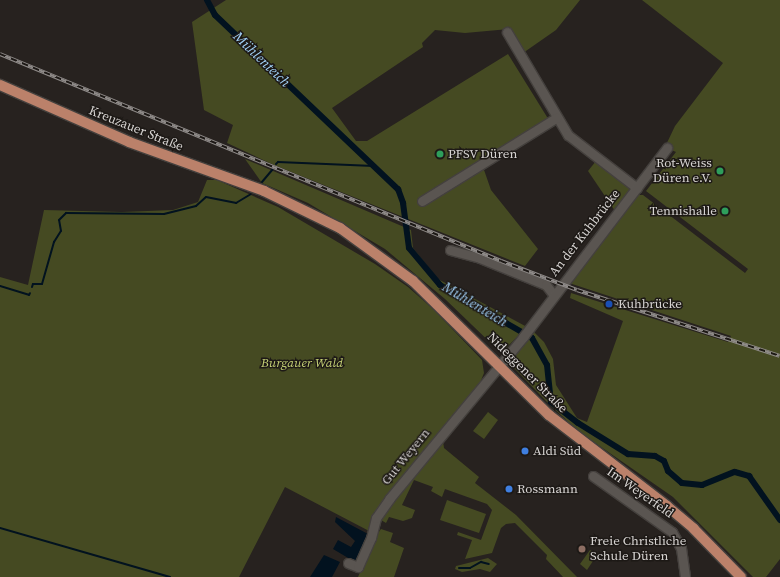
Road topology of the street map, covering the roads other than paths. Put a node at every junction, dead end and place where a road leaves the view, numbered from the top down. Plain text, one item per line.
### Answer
1 (507, 32) dead end
2 (0, 86) edge
3 (556, 118) junction
4 (667, 148) dead end
5 (637, 188) junction
6 (264, 192) joint
7 (422, 201) dead end
8 (450, 250) dead end
9 (553, 294) junction
10 (498, 364) junction
11 (593, 476) dead end
12 (348, 563) dead end
13 (685, 577) edge
14 (741, 577) edge

1 - 3 street, An der Kuhbrücke
2 - 6 main road, Kreuzauer Straße
3 - 5 street, An der Kuhbrücke
3 - 7 street
4 - 5 street, An der Kuhbrücke
5 - 9 street, An der Kuhbrücke
6 - 10 main road, Nideggener Straße
8 - 9 street, An der Kuhbrücke
9 - 10 street, An der Kuhbrücke
10 - 12 street, Gut Weyern
10 - 14 main road, Nideggener Straße
11 - 13 street, Im Weyerfeld

